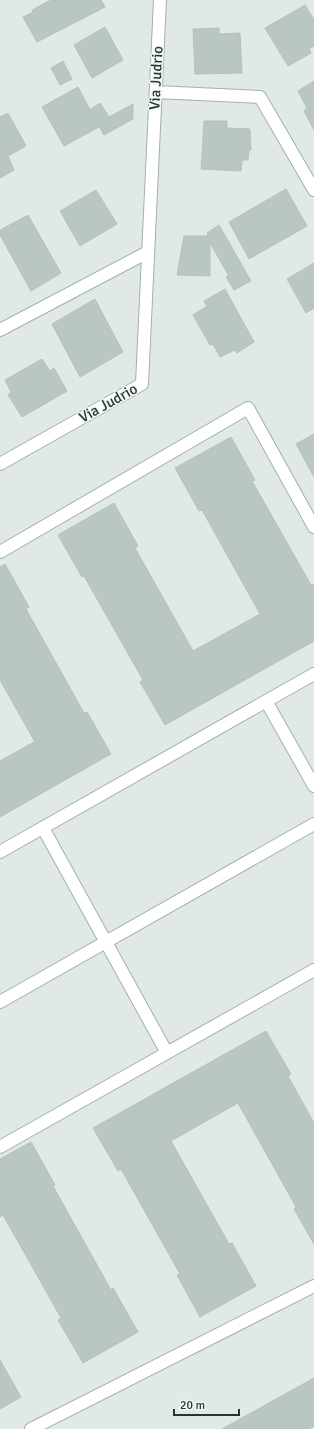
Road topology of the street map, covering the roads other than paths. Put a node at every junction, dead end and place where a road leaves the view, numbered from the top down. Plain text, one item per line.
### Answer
1 (160, 0) edge
2 (156, 92) junction
3 (314, 190) edge
4 (148, 252) junction
5 (0, 330) edge
6 (0, 464) edge
7 (314, 527) edge
8 (0, 552) edge
9 (314, 674) edge
10 (266, 701) junction
11 (314, 786) edge
12 (314, 824) edge
13 (43, 828) junction
14 (0, 852) edge
15 (106, 942) junction
16 (314, 970) edge
17 (0, 1002) edge
18 (167, 1053) junction
19 (0, 1147) edge
20 (314, 1286) edge
21 (31, 1429) edge

1 - 2 street, Via Judrio
2 - 3 street
2 - 4 street, Via Judrio
4 - 5 street
4 - 6 street, Via Judrio
7 - 8 street
9 - 10 street
10 - 11 street
10 - 13 street
12 - 15 street
13 - 14 street
13 - 15 street
15 - 17 street
15 - 18 street
16 - 18 street
18 - 19 street
20 - 21 street

